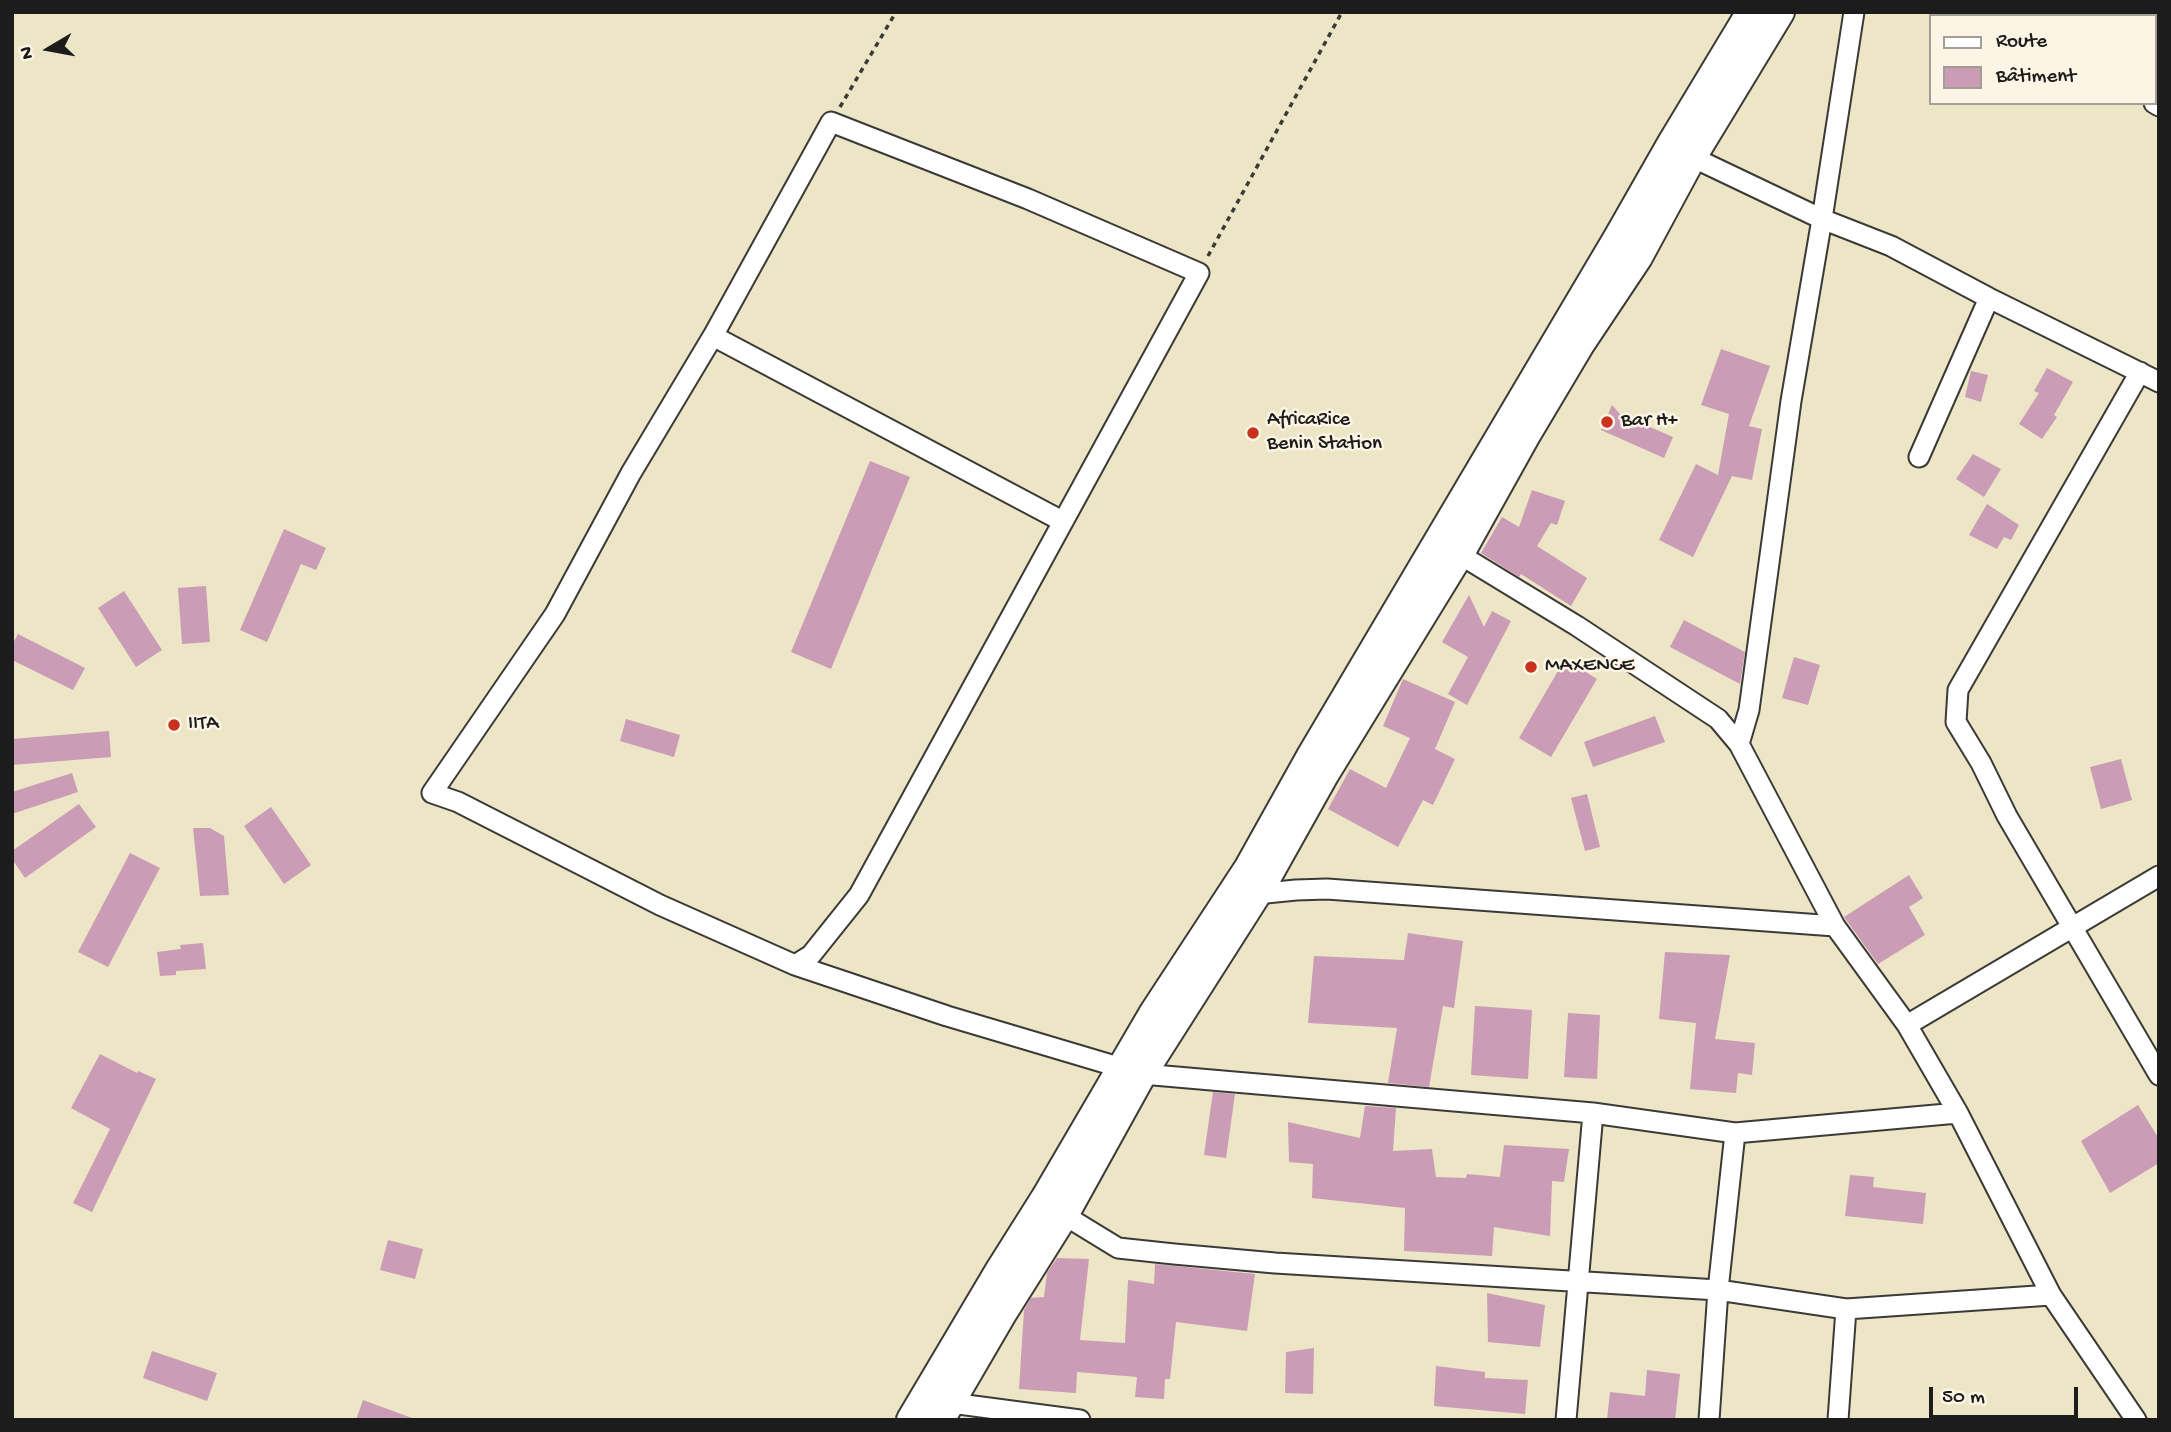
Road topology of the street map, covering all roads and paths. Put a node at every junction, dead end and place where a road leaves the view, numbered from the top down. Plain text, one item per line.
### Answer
1 (896, 12) edge
2 (1342, 12) edge
3 (1751, 12) edge
4 (1780, 12) edge
5 (1854, 12) edge
6 (831, 122) junction
7 (1682, 150) junction
8 (1822, 219) junction
9 (1199, 273) junction
10 (1989, 299) junction
11 (713, 336) junction
12 (2140, 372) junction
13 (2159, 382) edge
14 (1919, 457) dead end
15 (1062, 521) junction
16 (1448, 548) junction
17 (1739, 744) junction
18 (2159, 876) edge
19 (1247, 889) junction
20 (1835, 926) junction
21 (2071, 928) junction
22 (795, 965) junction
23 (1907, 1024) junction
24 (1131, 1072) junction
25 (2159, 1075) edge
26 (1593, 1113) junction
27 (1958, 1113) junction
28 (1735, 1133) junction
29 (1055, 1206) junction
30 (1579, 1280) junction
31 (1718, 1290) junction
32 (2051, 1295) junction
33 (1846, 1308) junction
34 (940, 1405) edge
35 (911, 1420) edge
36 (1080, 1420) edge
37 (1566, 1420) edge
38 (1709, 1420) edge
39 (1838, 1420) edge
40 (2136, 1420) edge

1 - 6 path
2 - 9 path
3 - 7 main road
4 - 7 main road
5 - 8 street
6 - 9 street
6 - 11 street
7 - 8 street
7 - 16 main road
8 - 10 street
8 - 17 street
9 - 15 street
10 - 12 street
10 - 14 street
11 - 15 street
11 - 22 street
12 - 13 street
12 - 21 street
15 - 22 street
16 - 17 street
16 - 19 main road
17 - 20 street
18 - 21 street
19 - 20 street
19 - 24 main road
20 - 23 street
21 - 23 street
21 - 25 street
22 - 24 street
23 - 27 street
24 - 26 street
24 - 29 main road
26 - 28 street
26 - 30 street
27 - 28 street
27 - 32 street
28 - 31 street
29 - 30 street
29 - 34 main road
30 - 31 street
30 - 37 street
31 - 33 street
31 - 38 street
32 - 33 street
32 - 40 street
33 - 39 street
34 - 35 main road
34 - 36 street

